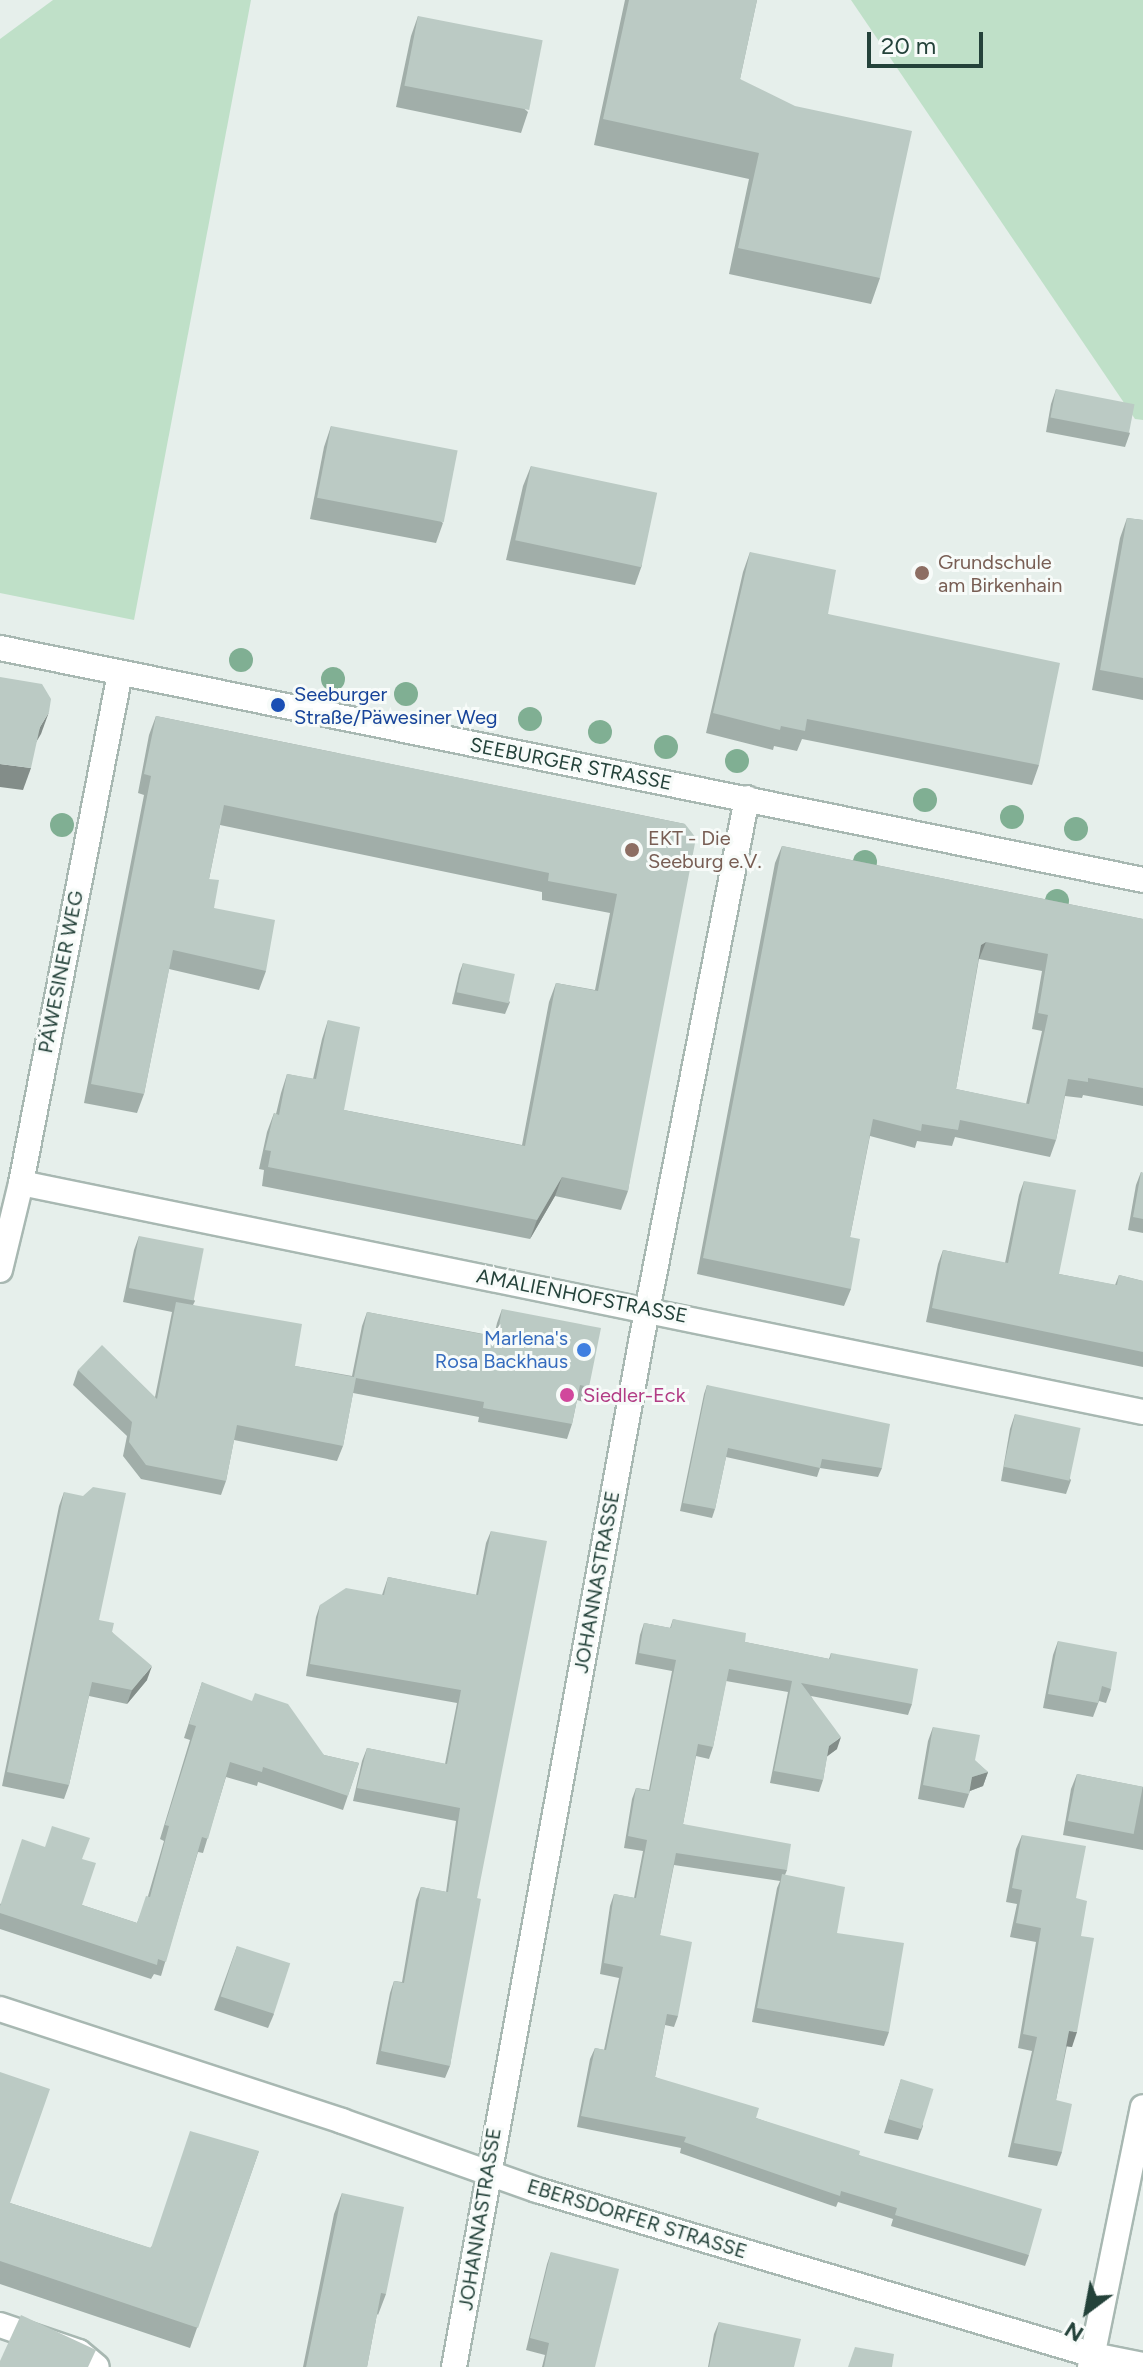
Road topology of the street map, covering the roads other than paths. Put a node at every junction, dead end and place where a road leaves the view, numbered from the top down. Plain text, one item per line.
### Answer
1 (0, 648) edge
2 (120, 673) junction
3 (747, 798) junction
4 (1143, 880) edge
5 (21, 1183) junction
6 (0, 1270) edge
7 (647, 1309) junction
8 (1143, 1412) edge
9 (0, 2009) edge
10 (1143, 2107) edge
11 (488, 2173) junction
12 (0, 2325) edge
13 (1092, 2361) edge
14 (1143, 2365) edge
15 (97, 2367) edge
16 (454, 2367) edge

1 - 2 street, SEEBURGER STRASSE
2 - 3 street, SEEBURGER STRASSE
2 - 5 street, PÄWESINER WEG
3 - 4 street, SEEBURGER STRASSE
3 - 7 street, JOHANNASTRASSE
5 - 6 street, PÄWESINER WEG
5 - 7 street, AMALIENHOFSTRASSE
7 - 8 street, AMALIENHOFSTRASSE
7 - 11 street, JOHANNASTRASSE
9 - 11 street, EBERSDORFER STRASSE
10 - 13 street
11 - 13 street, EBERSDORFER STRASSE
11 - 16 street, JOHANNASTRASSE
12 - 15 street
13 - 14 street, EBERSDORFER STRASSE

